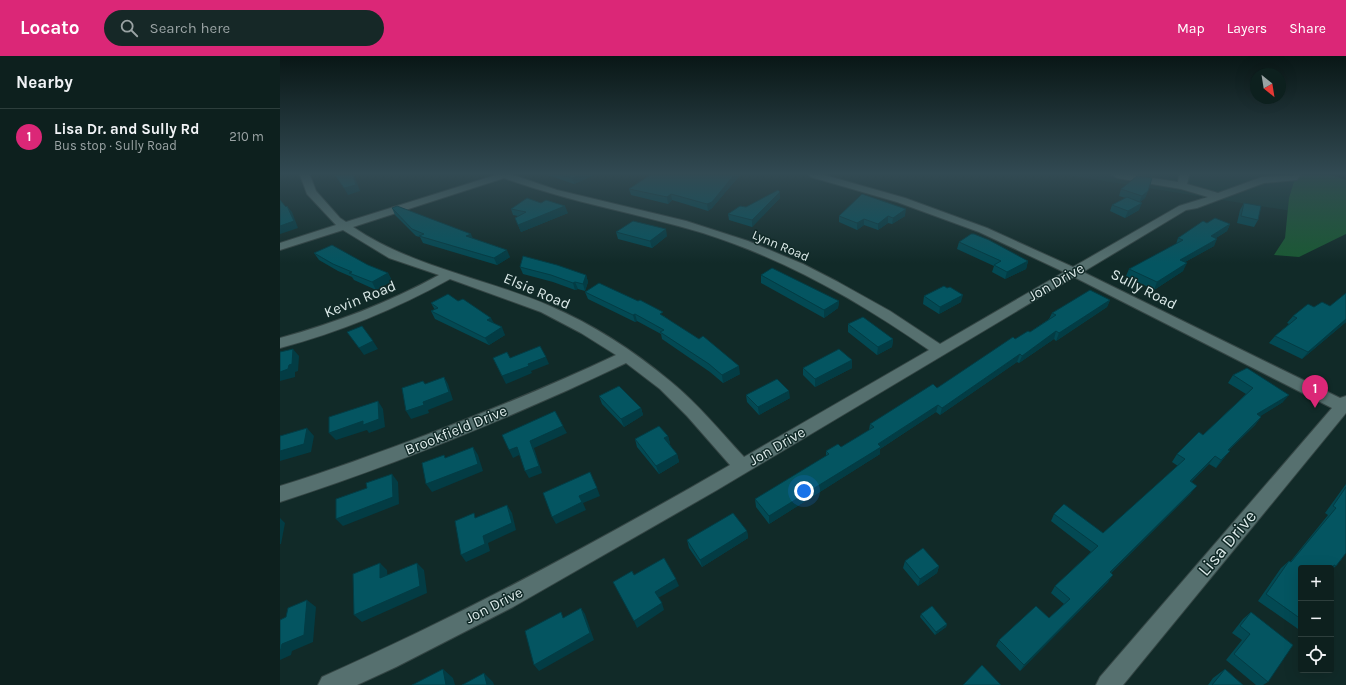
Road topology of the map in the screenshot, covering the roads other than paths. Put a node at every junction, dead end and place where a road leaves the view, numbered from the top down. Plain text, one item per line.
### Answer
1 (322, 204) edge
2 (414, 204) edge
3 (603, 204) edge
4 (912, 204) edge
5 (1196, 204) edge
6 (344, 227) junction
7 (280, 247) edge
8 (1073, 272) junction
9 (447, 275) junction
10 (280, 343) edge
11 (940, 351) junction
12 (627, 356) junction
13 (1344, 404) edge
14 (742, 467) junction
15 (280, 494) edge
16 (330, 685) edge
17 (1108, 685) edge

1 - 6 street, Elsie Road
2 - 6 street
3 - 11 street, Lynn Road
4 - 8 street, Sully Road
5 - 8 street, Jon Drive
6 - 7 street
6 - 9 street, Elsie Road
8 - 11 street, Jon Drive
8 - 13 street, Sully Road
9 - 10 street, Kevin Road
9 - 12 street, Elsie Road
11 - 14 street, Jon Drive
12 - 14 street, Elsie Road
12 - 15 street, Brookfield Drive
13 - 17 street, Lisa Drive
14 - 16 street, Jon Drive

